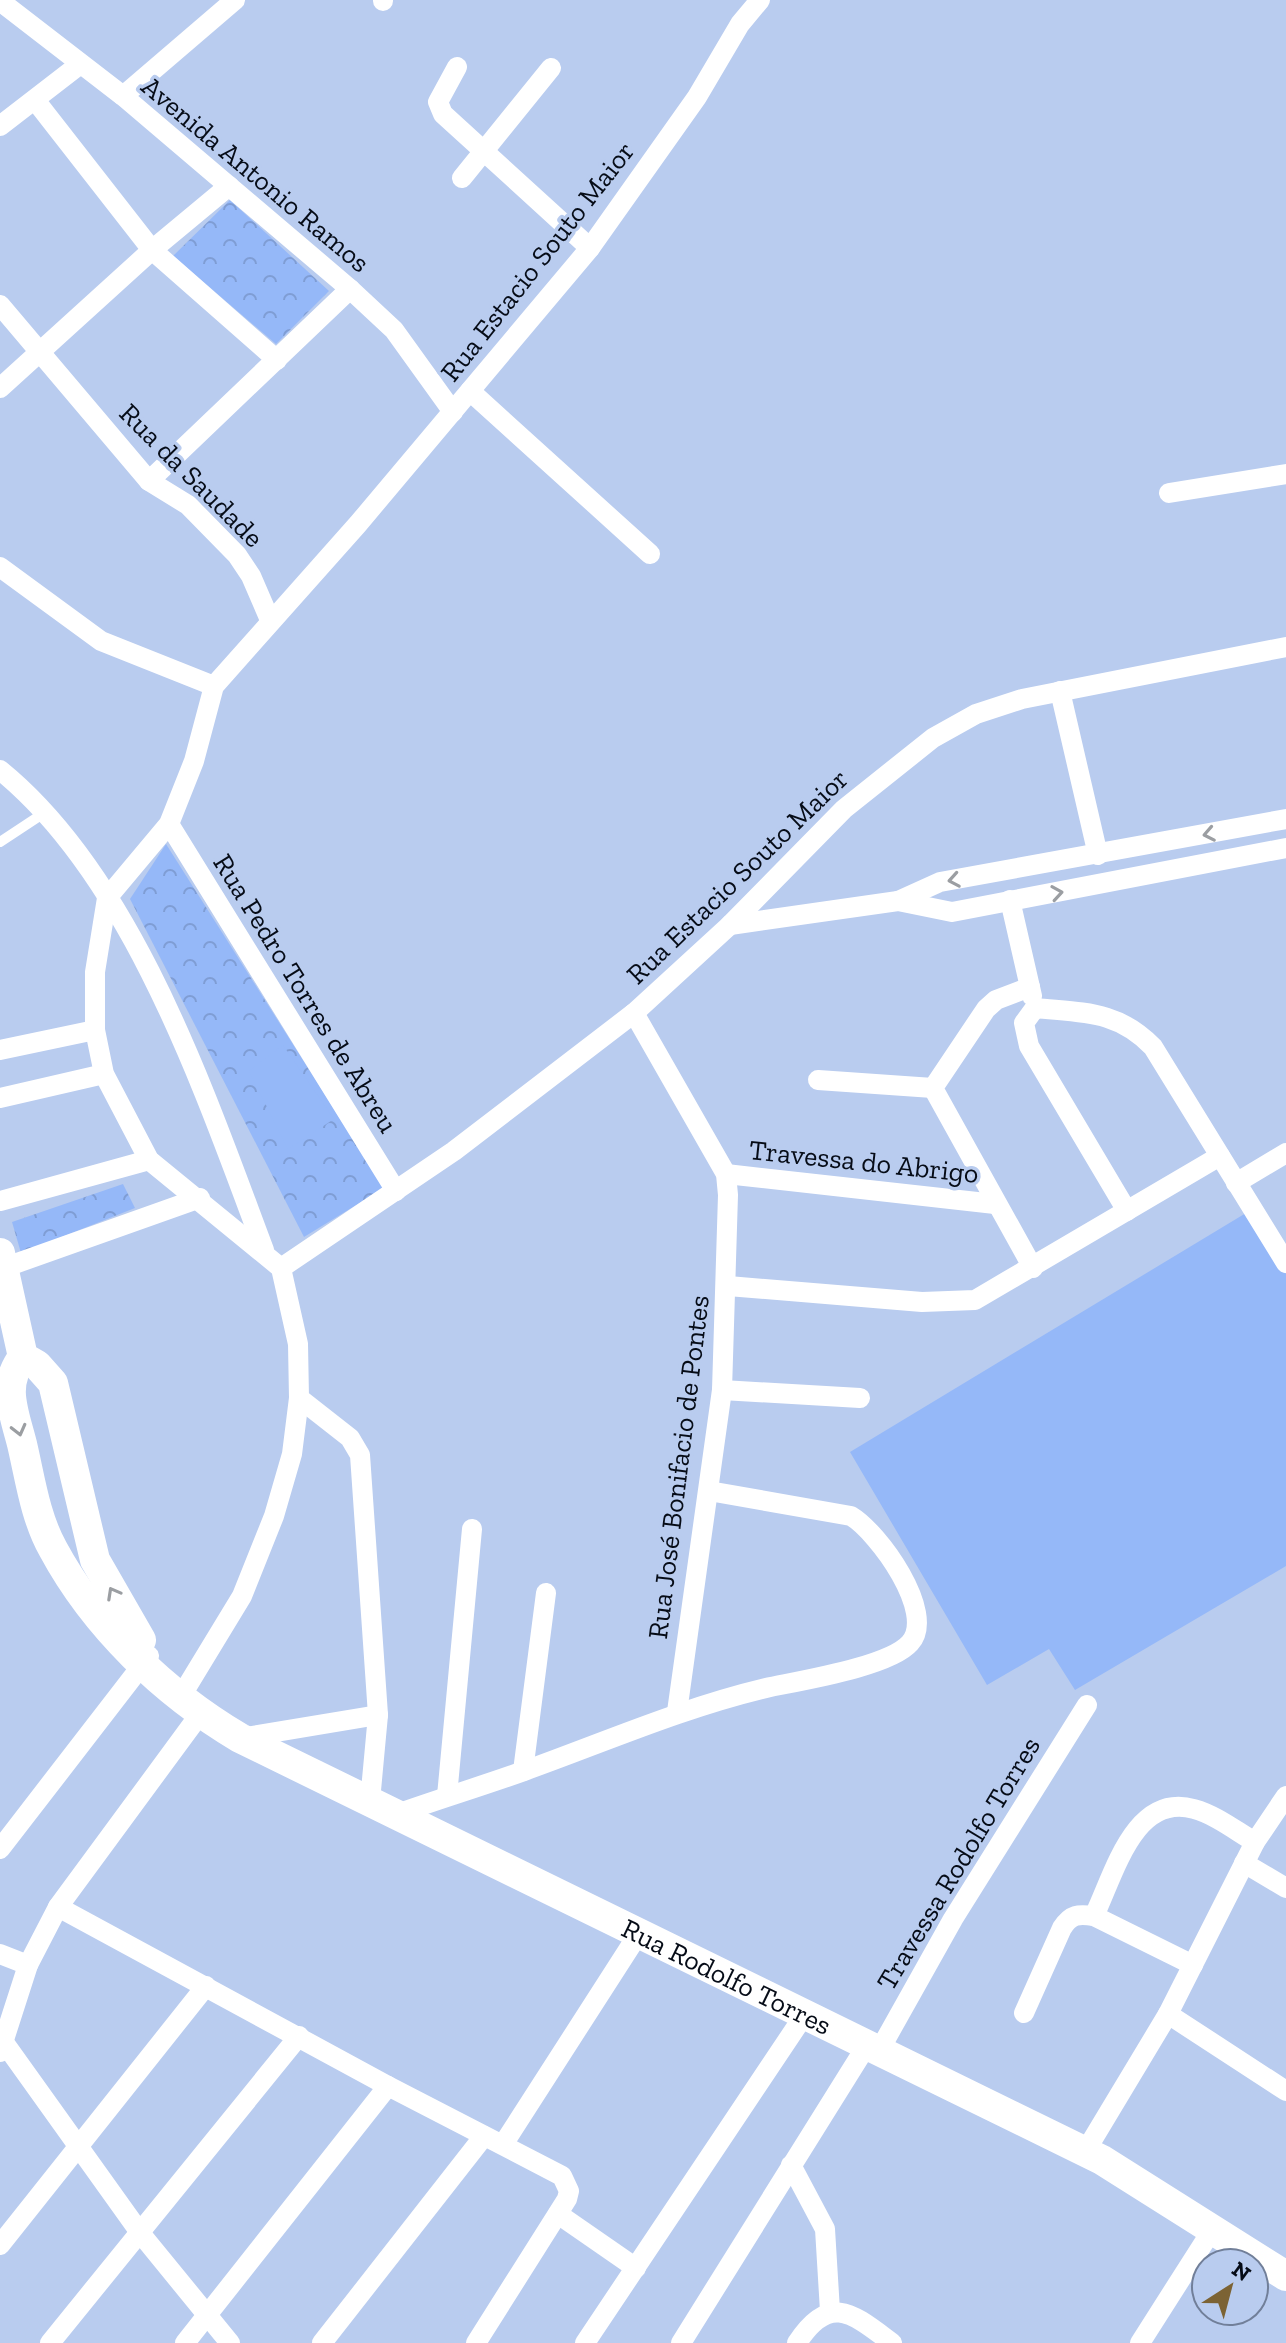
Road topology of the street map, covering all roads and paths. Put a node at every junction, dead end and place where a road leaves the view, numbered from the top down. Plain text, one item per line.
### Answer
1 (235, 0) edge
2 (760, 0) edge
3 (3, 7) edge
4 (79, 65) junction
5 (457, 67) dead end
6 (551, 68) dead end
7 (123, 96) junction
8 (35, 100) junction
9 (0, 126) edge
10 (483, 152) junction
11 (462, 178) dead end
12 (229, 186) junction
13 (590, 248) junction
14 (152, 250) junction
15 (350, 289) junction
16 (0, 305) edge
17 (41, 351) junction
18 (277, 360) junction
19 (0, 388) edge
20 (470, 391) junction
21 (453, 412) junction
22 (1286, 474) edge
23 (149, 481) junction
24 (1169, 493) dead end
25 (650, 554) dead end
26 (0, 567) edge
27 (270, 620) junction
28 (1286, 647) edge
29 (214, 686) junction
30 (1060, 691) junction
31 (0, 770) edge
32 (44, 813) junction
33 (1281, 820) edge
34 (169, 824) junction
35 (0, 842) edge
36 (1283, 848) edge
37 (1104, 854) junction
38 (1115, 883) junction
39 (107, 898) junction
40 (1010, 900) junction
41 (898, 901) junction
42 (730, 925) junction
43 (1030, 987) junction
44 (1035, 1008) junction
45 (634, 1013) junction
46 (95, 1030) junction
47 (0, 1050) edge
48 (104, 1074) junction
49 (818, 1080) dead end
50 (933, 1088) junction
51 (0, 1098) edge
52 (1286, 1153) edge
53 (1220, 1156) junction
54 (149, 1160) junction
55 (726, 1174) junction
56 (1236, 1183) junction
57 (396, 1191) junction
58 (200, 1198) junction
59 (0, 1201) edge
60 (995, 1204) junction
61 (1127, 1211) junction
62 (1282, 1249) edge
63 (2, 1260) edge
64 (273, 1261) junction
65 (1033, 1268) junction
66 (728, 1286) junction
67 (7, 1323) edge
68 (23, 1357) junction
69 (722, 1390) junction
70 (299, 1398) junction
71 (860, 1398) dead end
72 (71, 1460) junction
73 (29, 1474) junction
74 (709, 1491) junction
75 (472, 1529) dead end
76 (546, 1593) dead end
77 (146, 1660) junction
78 (182, 1699) junction
79 (1087, 1705) dead end
80 (677, 1712) junction
81 (378, 1715) junction
82 (240, 1738) junction
83 (523, 1771) junction
84 (447, 1796) junction
85 (1286, 1796) edge
86 (370, 1801) junction
87 (397, 1814) junction
88 (1255, 1842) junction
89 (0, 1849) edge
90 (1244, 1863) junction
91 (1286, 1888) edge
92 (58, 1907) junction
93 (1094, 1916) junction
94 (639, 1933) junction
95 (0, 1954) edge
96 (28, 1965) junction
97 (1193, 1965) junction
98 (206, 1986) junction
99 (1024, 2013) dead end
100 (805, 2014) junction
101 (1168, 2014) junction
102 (299, 2036) junction
103 (1, 2046) edge
104 (873, 2048) junction
105 (388, 2086) junction
106 (1286, 2091) edge
107 (484, 2136) junction
108 (79, 2143) junction
109 (504, 2143) junction
110 (1085, 2152) junction
111 (791, 2165) junction
112 (558, 2214) junction
113 (1212, 2230) junction
114 (141, 2234) junction
115 (0, 2245) edge
116 (636, 2268) junction
117 (1286, 2276) edge
118 (830, 2311) junction
119 (206, 2317) junction
120 (50, 2343) edge
121 (185, 2343) edge
122 (230, 2343) edge
123 (322, 2343) edge
124 (476, 2343) edge
125 (585, 2343) edge
126 (681, 2343) edge
127 (797, 2343) edge
128 (892, 2343) edge
129 (1140, 2343) edge

1 - 7 street
2 - 13 street, Rua Estacio Souto Maior
3 - 4 street, Avenida Antonio Ramos
4 - 7 street, Avenida Antonio Ramos
4 - 8 street
5 - 10 street
6 - 10 street
7 - 12 street, Avenida Antonio Ramos
8 - 9 street
8 - 14 street
10 - 11 street
10 - 13 street
12 - 14 street
12 - 15 street, Avenida Antonio Ramos
13 - 20 street, Rua Estacio Souto Maior
14 - 17 street
14 - 18 street
15 - 18 street
15 - 21 street, Avenida Antonio Ramos
16 - 17 street, Rua da Saudade
17 - 19 street
17 - 23 street, Rua da Saudade
18 - 23 street
20 - 21 street, Rua Estacio Souto Maior
20 - 25 street
21 - 27 street, Rua Estacio Souto Maior
22 - 24 street
23 - 27 street, Rua da Saudade
26 - 29 street
27 - 29 street, Rua Estacio Souto Maior
28 - 30 street, Rua Estacio Souto Maior
29 - 34 street, Rua Estacio Souto Maior
30 - 37 street
30 - 42 street, Rua Estacio Souto Maior
31 - 32 street
32 - 35 lane
32 - 39 street
33 - 36 street
33 -> 37 street
34 - 39 street, Rua Estacio Souto Maior
34 - 57 street, Rua Pedro Torres de Abreu
36 - 38 street
37 - 38 street
37 -> 41 street
40 -> 38 street
39 - 46 street
39 - 64 street
40 - 41 street
40 - 43 street
41 - 42 street
42 - 45 street, Rua Estacio Souto Maior
43 - 44 street
43 - 50 street
44 - 53 street
44 - 61 street
45 - 55 street, Rua José Bonifacio de Pontes
45 - 57 street, Rua Estacio Souto Maior
46 - 47 street
46 - 48 street
48 - 51 street
48 - 54 street
49 - 50 street
50 - 60 street
52 - 56 street
53 - 56 street
53 - 61 street
54 - 58 street
54 - 59 street
55 - 60 street, Travessa do Abrigo
55 - 66 street, Rua José Bonifacio de Pontes
56 - 62 street
57 - 64 street, Rua Estacio Souto Maior
58 - 63 street
58 - 64 street
60 - 65 street
61 - 65 street
63 - 67 main road
64 - 70 street
65 - 66 street
66 - 69 street, Rua José Bonifacio de Pontes
67 - 68 main road
68 - 72 main road
68 -> 73 main road
69 - 71 street
69 - 74 street, Rua José Bonifacio de Pontes
70 - 78 street
70 - 81 street
72 - 73 main road
77 -> 72 main road
73 - 77 main road
74 - 80 street, Rua José Bonifacio de Pontes
74 - 80 street
75 - 84 street
76 - 83 street
77 - 78 main road
77 - 89 street
78 - 82 main road, Rua Rodolfo Torres
78 - 92 street
79 - 104 street, Travessa Rodolfo Torres
80 - 83 street
81 - 82 street
81 - 86 street
82 - 86 main road, Rua Rodolfo Torres
83 - 84 street
84 - 87 street
85 - 88 street
86 - 87 main road, Rua Rodolfo Torres
87 - 94 main road, Rua Rodolfo Torres
88 - 90 street
88 - 93 street
90 - 91 street
90 - 97 street
92 - 96 street
92 - 98 street
93 - 97 street
93 - 99 street
94 - 100 main road, Rua Rodolfo Torres
94 - 109 street
95 - 96 street
96 - 103 street
97 - 101 street
98 - 102 street
98 - 108 street
100 - 104 main road, Rua Rodolfo Torres
100 - 116 street
101 - 106 street
101 - 110 street
102 - 105 street
102 - 114 street
103 - 108 street
104 - 110 main road, Rua Rodolfo Torres
104 - 111 street, Travessa Rodolfo Torres
105 - 107 street
105 - 119 street
107 - 109 street
107 - 123 street
108 - 114 street
108 - 115 street
109 - 112 street
110 - 113 main road, Rua Rodolfo Torres
111 - 118 street
111 - 126 street, Travessa Rodolfo Torres
112 - 116 street
112 - 124 street
113 - 117 main road, Rua Rodolfo Torres
113 - 129 street
114 - 119 street
114 - 120 street
116 - 125 street
118 - 127 street
118 - 128 street
119 - 121 street
119 - 122 street

